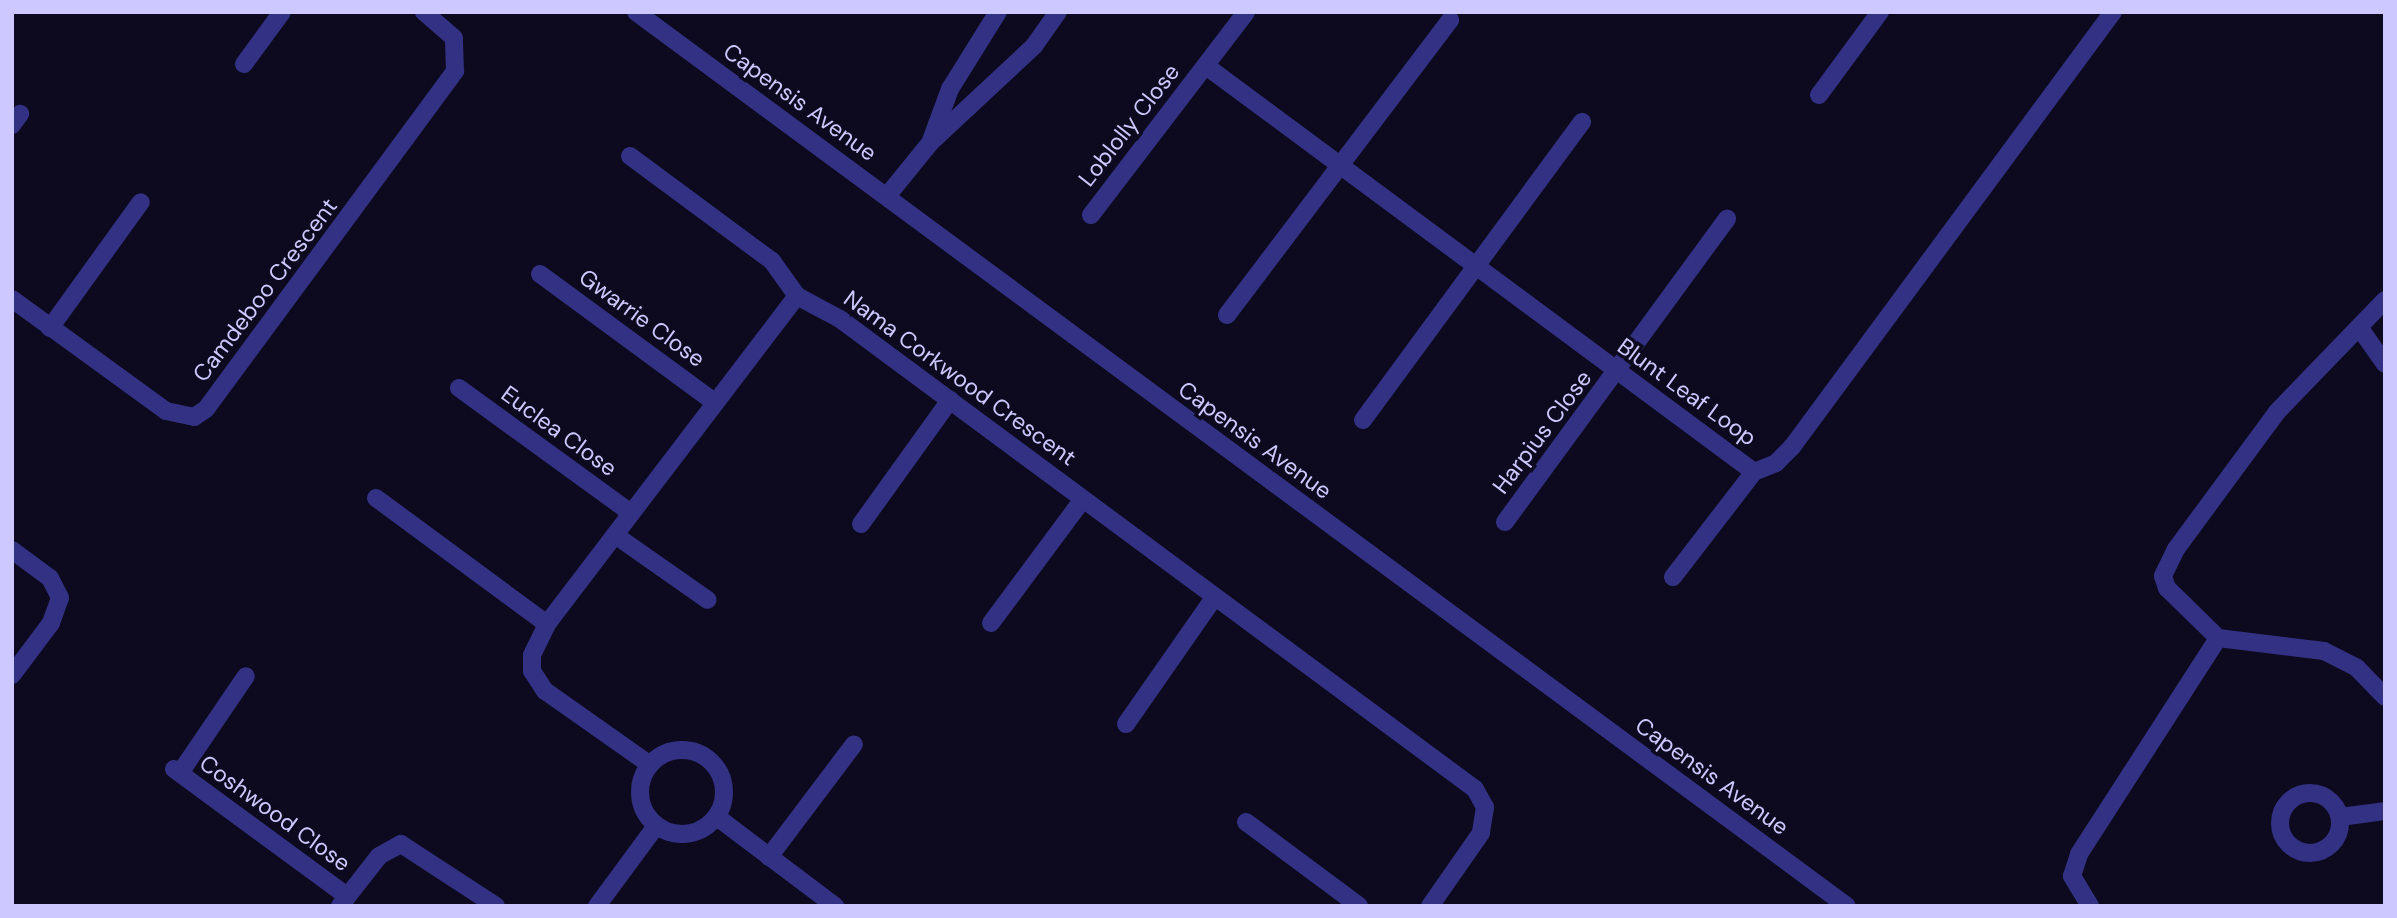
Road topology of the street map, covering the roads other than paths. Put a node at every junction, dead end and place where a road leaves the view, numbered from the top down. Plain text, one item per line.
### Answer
1 (282, 12) edge
2 (424, 12) edge
3 (636, 12) edge
4 (998, 12) edge
5 (1058, 12) edge
6 (1246, 12) edge
7 (1880, 12) edge
8 (2113, 12) edge
9 (1450, 20) dead end
10 (244, 64) dead end
11 (1206, 66) junction
12 (1819, 95) dead end
13 (1582, 122) dead end
14 (930, 143) junction
15 (629, 156) dead end
16 (1338, 169) junction
17 (887, 196) junction
18 (141, 202) dead end
19 (1091, 215) dead end
20 (1727, 219) dead end
21 (1476, 269) junction
22 (540, 274) dead end
23 (797, 296) junction
24 (12, 299) edge
25 (2385, 300) edge
26 (1227, 315) dead end
27 (2359, 327) junction
28 (50, 328) junction
29 (2385, 364) edge
30 (1618, 371) junction
31 (459, 388) dead end
32 (950, 400) junction
33 (714, 402) junction
34 (1363, 420) dead end
35 (1754, 472) junction
36 (376, 498) dead end
37 (1083, 499) junction
38 (631, 513) junction
39 (1505, 522) dead end
40 (861, 524) dead end
41 (615, 535) junction
42 (12, 550) edge
43 (1673, 577) dead end
44 (1214, 598) junction
45 (708, 600) dead end
46 (991, 623) dead end
47 (547, 624) junction
48 (2218, 638) junction
49 (12, 675) edge
50 (246, 676) dead end
51 (2385, 697) edge
52 (1126, 724) dead end
53 (854, 744) dead end
54 (649, 764) junction
55 (2385, 811) edge
56 (717, 817) junction
57 (2340, 817) dead end
58 (1246, 822) dead end
59 (656, 826) junction
60 (769, 857) junction
61 (344, 901) edge
62 (496, 906) edge
63 (597, 906) edge
64 (835, 906) edge
65 (1359, 906) edge
66 (1430, 906) edge
67 (1847, 906) edge
68 (2090, 906) edge

1 - 10 street
2 - 28 street, Camdeboo Crescent
3 - 17 street, Capensis Avenue
4 - 14 street
5 - 14 street
6 - 11 street
7 - 12 street
8 - 35 street, Blunt Leaf Loop
9 - 16 street
11 - 16 street, Blunt Leaf Loop
11 - 19 street, Loblolly Close
13 - 21 street
14 - 17 street
15 - 23 street
16 - 21 street, Blunt Leaf Loop
16 - 26 street
17 - 67 street, Capensis Avenue
18 - 28 street
20 - 30 street, Harpius Close
21 - 30 street, Blunt Leaf Loop
21 - 34 street
22 - 33 street, Gwarrie Close
23 - 32 street, Nama Corkwood Crescent
23 - 33 street
24 - 28 street, Camdeboo Crescent
25 - 27 street
27 - 29 street
27 - 48 street
30 - 35 street, Blunt Leaf Loop
30 - 39 street, Harpius Close
31 - 38 street, Euclea Close
32 - 37 street, Nama Corkwood Crescent
32 - 40 street
33 - 38 street
35 - 43 street
36 - 47 street
37 - 44 street, Nama Corkwood Crescent
37 - 46 street
38 - 41 street
41 - 45 street
41 - 47 street
42 - 49 street
44 - 52 street
44 - 66 street, Nama Corkwood Crescent
47 - 54 street
48 - 51 street
48 - 68 street
50 - 61 street, Coshwood Close
53 - 60 street
54 - 56 street
54 - 59 street
55 - 57 street
56 - 59 street
56 - 60 street
58 - 65 street
59 - 63 street
60 - 64 street
61 - 62 street

